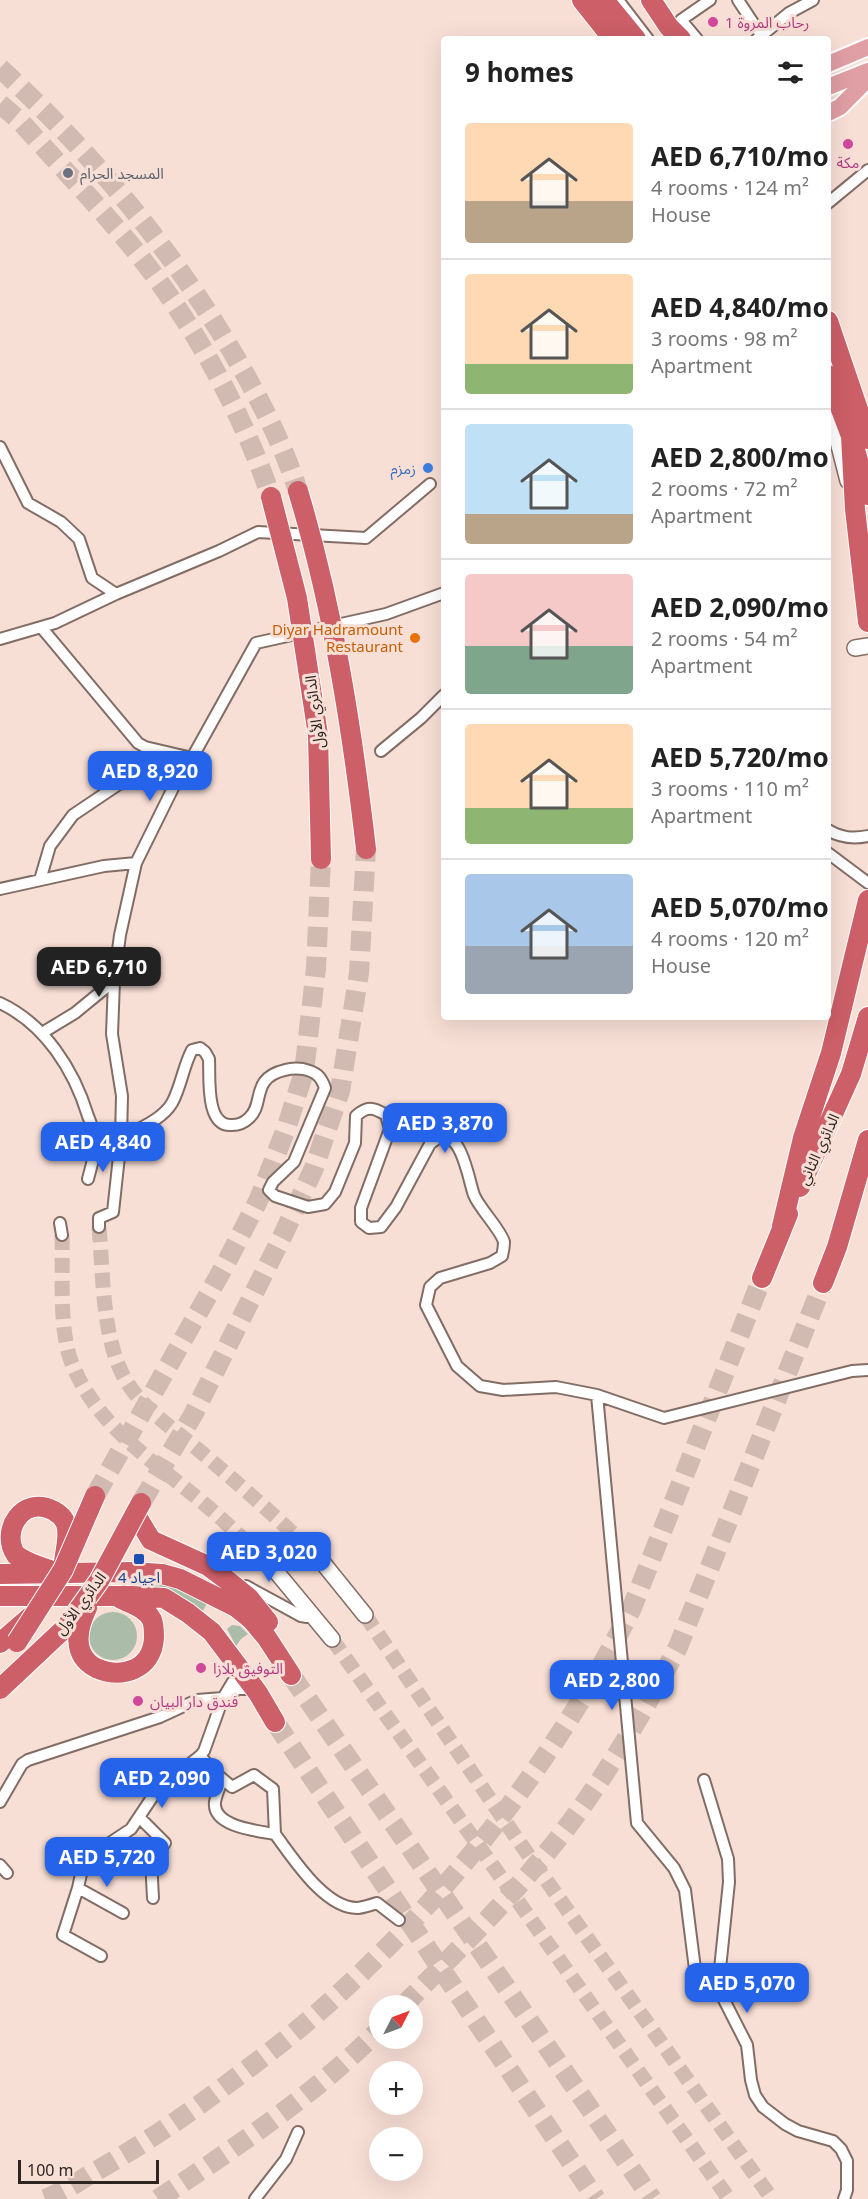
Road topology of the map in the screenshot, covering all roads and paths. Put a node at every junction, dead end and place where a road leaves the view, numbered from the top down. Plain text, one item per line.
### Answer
1 (582, 0) edge
2 (604, 0) edge
3 (618, 0) edge
4 (635, 0) edge
5 (651, 0) edge
6 (710, 0) edge
7 (738, 0) edge
8 (813, 0) edge
9 (671, 35) edge
10 (611, 36) edge
11 (634, 36) edge
12 (646, 36) edge
13 (694, 36) edge
14 (758, 36) edge
15 (760, 36) edge
16 (868, 46) edge
17 (831, 63) edge
18 (868, 71) edge
19 (868, 79) edge
20 (831, 86) edge
21 (831, 112) edge
22 (868, 171) edge
23 (831, 201) edge
24 (831, 331) edge
25 (831, 380) edge
26 (831, 423) edge
27 (862, 431) edge
28 (0, 447) edge
29 (430, 484) dead end
30 (298, 491) tunnel mouth
31 (271, 497) tunnel mouth
32 (862, 502) edge
33 (116, 594) junction
34 (441, 594) edge
35 (868, 622) edge
36 (41, 627) junction
37 (0, 639) edge
38 (441, 698) edge
39 (381, 751) dead end
40 (192, 758) junction
41 (177, 780) junction
42 (831, 832) edge
43 (868, 836) edge
44 (366, 849) tunnel mouth
45 (831, 856) edge
46 (321, 859) tunnel mouth
47 (136, 863) junction
48 (40, 880) junction
49 (868, 883) edge
50 (0, 889) edge
51 (868, 900) edge
52 (114, 981) junction
53 (0, 1003) edge
54 (867, 1021) edge
55 (42, 1033) junction
56 (121, 1138) junction
57 (868, 1140) edge
58 (88, 1179) dead end
59 (868, 1183) edge
60 (60, 1223) dead end
61 (99, 1223) tunnel mouth
62 (782, 1226) junction
63 (62, 1235) tunnel mouth
64 (837, 1247) junction
65 (762, 1278) tunnel mouth
66 (823, 1283) tunnel mouth
67 (868, 1370) edge
68 (597, 1395) junction
69 (95, 1496) tunnel mouth
70 (268, 1563) tunnel mouth
71 (323, 1563) tunnel mouth
72 (63, 1572) junction
73 (0, 1574) edge
74 (227, 1580) junction
75 (99, 1581) junction
76 (0, 1596) edge
77 (113, 1596) junction
78 (312, 1614) junction
79 (365, 1615) tunnel mouth
80 (11, 1638) edge
81 (332, 1639) tunnel mouth
82 (0, 1658) edge
83 (243, 1671) junction
84 (0, 1689) edge
85 (258, 1693) junction
86 (223, 1698) junction
87 (275, 1722) tunnel mouth
88 (200, 1756) junction
89 (217, 1774) junction
90 (704, 1780) dead end
91 (0, 1802) edge
92 (139, 1817) junction
93 (275, 1834) junction
94 (78, 1888) junction
95 (153, 1898) dead end
96 (123, 1912) dead end
97 (399, 1920) tunnel mouth
98 (101, 1956) dead end
99 (718, 1988) junction
100 (298, 2132) dead end
101 (255, 2199) edge
102 (843, 2199) edge

1 - 10 highway
2 - 11 highway
3 - 12 street
4 - 9 highway
5 - 9 highway
6 - 13 street
7 - 14 street
8 - 15 street
16 - 17 main road
18 - 20 main road
19 - 21 main road
22 - 23 street
24 - 27 highway
25 - 27 highway
26 - 32 main road
27 - 32 highway
28 - 33 street
29 - 33 street
30 - 44 highway, الدائري الأول, bridge
31 - 46 highway, الدائري الأول, bridge
32 - 35 highway
33 - 36 street
34 - 40 street
36 - 37 street
36 - 40 street
38 - 39 street
40 - 41 street
41 - 47 street
41 - 48 street
42 - 43 street
45 - 49 street
47 - 48 street
47 - 52 street
48 - 50 street
51 - 62 highway
52 - 55 street
52 - 56 street
53 - 55 street
54 - 62 highway, الدائري الثاني
55 - 58 street
56 - 61 street
56 - 68 street
57 - 64 highway
59 - 64 highway
60 - 63 street
62 - 65 highway, الدائري الثاني
64 - 66 highway
67 - 68 street
68 - 99 street
69 - 72 highway, الدائري الأول, bridge
70 - 78 main road
71 - 79 main road
72 - 72 highway, bridge
72 - 73 highway
72 - 74 highway
72 - 80 highway, الدائري الأول, bridge
74 - 75 highway, الدائري الأول, bridge
74 - 78 street
75 - 77 highway, bridge
75 - 84 highway, الدائري الأول, bridge
76 - 77 highway
77 - 83 highway
78 - 81 main road
80 - 82 highway, الدائري الأول
83 - 85 highway
83 - 86 street
85 - 86 street
85 - 87 highway
86 - 88 street
86 - 91 street
88 - 89 street
88 - 92 street
89 - 93 street
89 - 93 street
90 - 99 street
92 - 94 street
92 - 95 street
93 - 97 street
94 - 96 street
94 - 98 street
99 - 102 street
100 - 101 street

